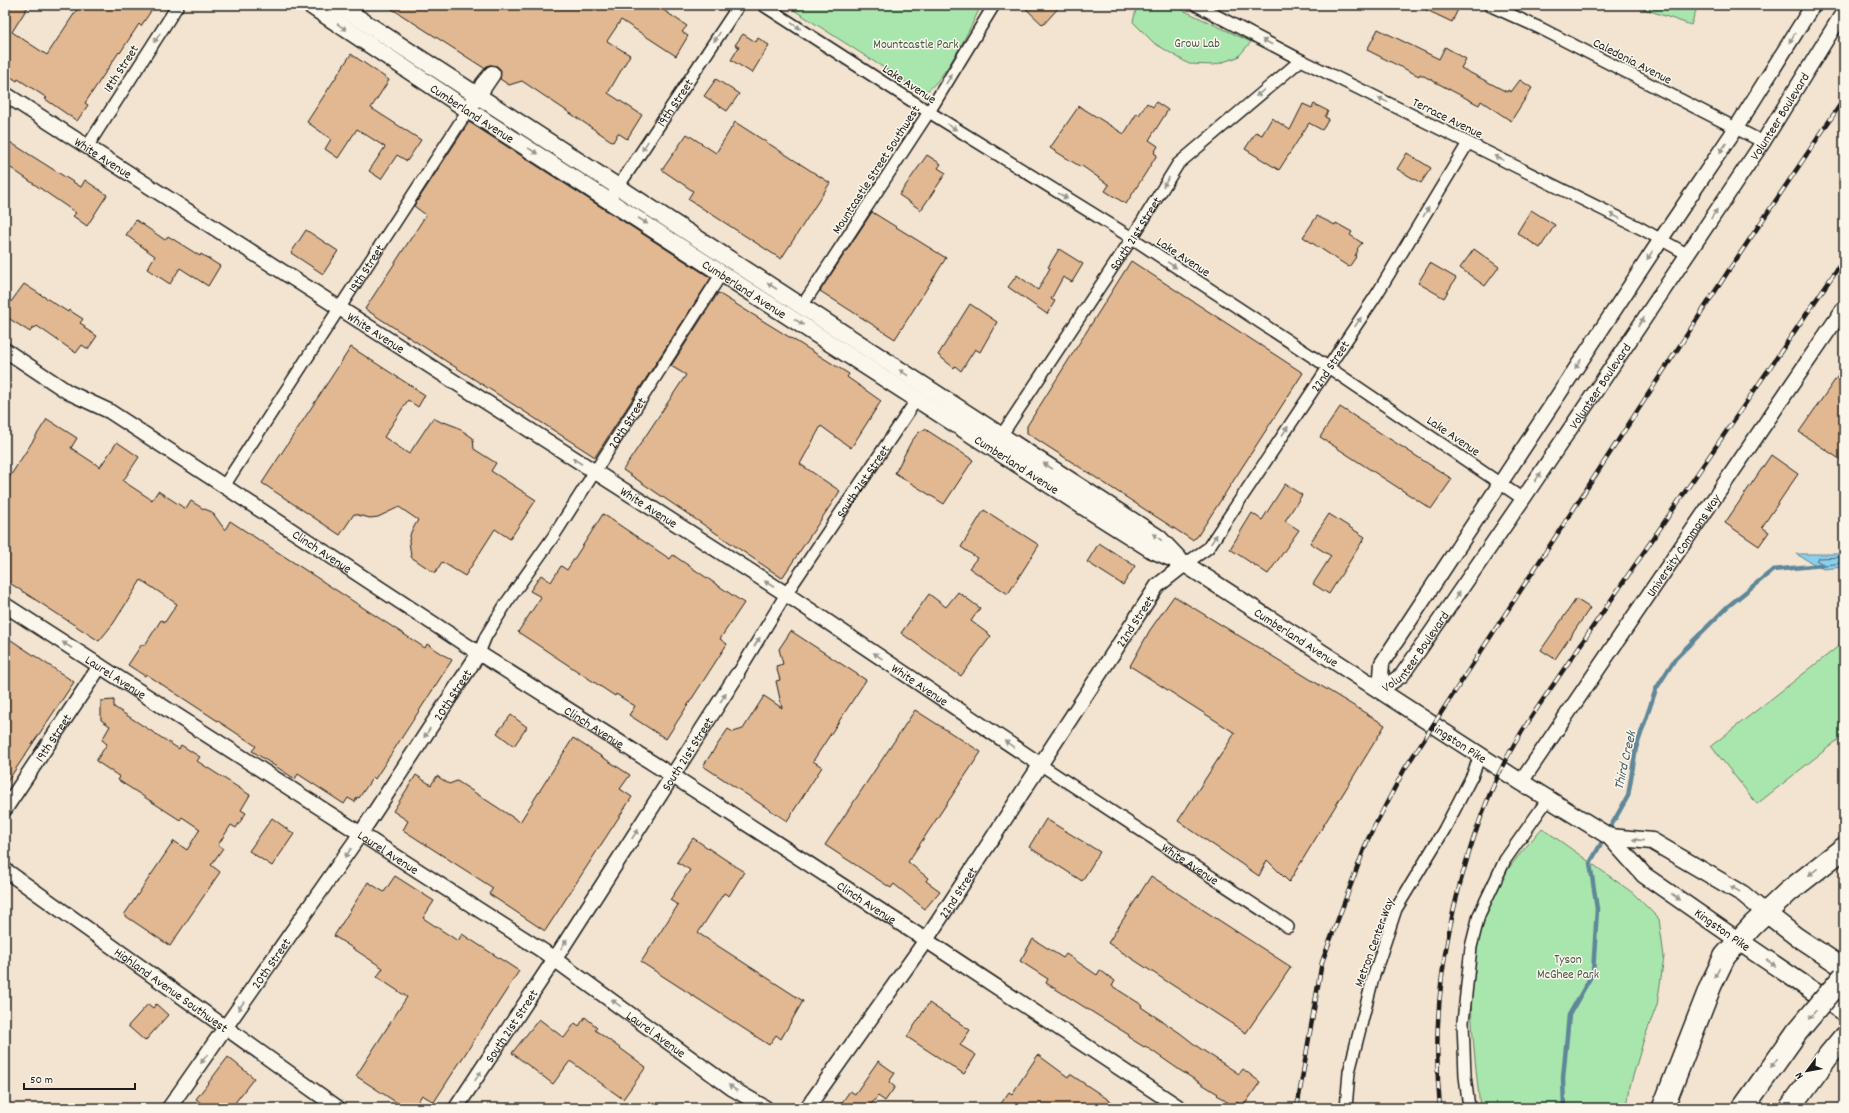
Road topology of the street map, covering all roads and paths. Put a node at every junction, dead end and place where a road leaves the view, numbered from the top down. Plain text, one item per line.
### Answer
1 (178, 5) edge
2 (310, 5) edge
3 (338, 5) edge
4 (739, 5) edge
5 (763, 5) edge
6 (994, 5) edge
7 (1196, 5) edge
8 (1489, 5) edge
9 (1813, 5) edge
10 (1844, 11) edge
11 (1301, 60) junction
12 (492, 74) dead end
13 (5, 94) edge
14 (476, 96) junction
15 (468, 110) junction
16 (929, 112) junction
17 (1736, 128) junction
18 (1763, 142) junction
19 (1468, 143) junction
20 (86, 147) junction
21 (614, 193) junction
22 (1132, 238) junction
23 (1660, 239) junction
24 (1687, 254) junction
25 (726, 266) junction
26 (802, 306) junction
27 (1844, 308) edge
28 (339, 309) junction
29 (5, 350) edge
30 (1328, 367) junction
31 (921, 392) junction
32 (1001, 436) junction
33 (594, 472) junction
34 (1499, 483) junction
35 (224, 486) junction
36 (1523, 499) junction
37 (1185, 564) junction
38 (786, 594) junction
39 (5, 605) edge
40 (479, 653) junction
41 (100, 666) junction
42 (737, 675) joint
43 (1380, 690) junction
44 (1409, 708) joint
45 (1480, 755) junction
46 (1041, 766) junction
47 (673, 776) junction
48 (1521, 782) junction
49 (1548, 799) junction
50 (5, 809) edge
51 (361, 833) junction
52 (1610, 837) junction
53 (1844, 848) edge
54 (5, 870) edge
55 (1766, 913) junction
56 (1288, 927) dead end
57 (926, 940) junction
58 (1739, 941) junction
59 (554, 959) junction
60 (1844, 968) edge
61 (1844, 976) edge
62 (1844, 1012) edge
63 (226, 1028) junction
64 (1844, 1038) edge
65 (1176, 1107) edge
66 (169, 1108) edge
67 (338, 1108) edge
68 (456, 1108) edge
69 (766, 1108) edge
70 (807, 1108) edge
71 (1346, 1108) edge
72 (1469, 1108) edge
73 (1663, 1108) edge
74 (1743, 1108) edge
75 (1790, 1108) edge

1 -> 20 street, 18th Street
2 -> 15 main road, Cumberland Avenue
3 - 14 main road, Cumberland Avenue
4 -> 21 street, 19th Street
5 -> 16 street, Lake Avenue
16 -> 6 street, Mountcastle Street Southwest
11 -> 7 street, Terrace Avenue
8 - 17 street, Caledonia Avenue
9 -> 17 street, Volunteer Boulevard
10 - 18 street, Volunteer Boulevard
19 -> 11 street, Terrace Avenue
11 -> 22 street, South 21st Street
12 - 14 main road
13 - 20 street, White Avenue
14 - 15 main road
14 - 21 main road, Cumberland Avenue
15 -> 21 main road, Cumberland Avenue
15 - 28 street, 19th Street
16 -> 22 street, Lake Avenue
16 - 26 street, Mountcastle Street Southwest
17 - 18 street, Caledonia Avenue
17 -> 23 street, Volunteer Boulevard
24 -> 18 street, Volunteer Boulevard
23 -> 19 street, Terrace Avenue
30 -> 19 street, 22nd Street
20 - 28 street, White Avenue
21 - 25 main road, Cumberland Avenue
22 -> 30 street, Lake Avenue
22 - 32 street, South 21st Street
23 - 24 street, Terrace Avenue
23 -> 34 street, Volunteer Boulevard
36 -> 24 street, Volunteer Boulevard
26 -> 25 main road, Cumberland Avenue
25 -> 31 main road, Cumberland Avenue
25 - 33 street, 20th Street
31 -> 26 main road, Cumberland Avenue
27 - 48 street, University Commons Way
33 -> 28 street, White Avenue
28 - 35 street, 19th Street
29 - 35 street, Clinch Avenue
30 - 34 street, Lake Avenue
37 -> 30 street, 22nd Street
31 - 32 main road, Cumberland Avenue
31 - 37 main road, Cumberland Avenue
31 - 38 street, South 21st Street
37 -> 32 main road, Cumberland Avenue
38 -> 33 street, White Avenue
33 - 40 street, 20th Street
34 - 36 street, Lake Avenue
34 - 43 street, Volunteer Boulevard
35 - 40 street, Clinch Avenue
43 -> 36 street, Volunteer Boulevard
37 - 43 main road, Cumberland Avenue
37 - 46 street, 22nd Street
42 -> 38 street, South 21st Street
46 -> 38 street, White Avenue
41 -> 39 street, Laurel Avenue
40 - 47 street, Clinch Avenue
40 -> 51 street, 20th Street
41 - 50 street, 19th Street
41 - 51 street, Laurel Avenue
47 -> 42 street, South 21st Street
43 - 44 main road, Cumberland Avenue
44 - 45 main road, Kingston Pike
45 - 48 main road, Kingston Pike
45 - 71 street, Metron Center Way
46 - 56 street, White Avenue
46 - 57 street, 22nd Street
47 - 57 street, Clinch Avenue
59 -> 47 street, South 21st Street
48 - 49 main road, Kingston Pike
49 - 52 main road, Kingston Pike
49 - 72 street
51 - 59 street, Laurel Avenue
51 -> 63 street, 20th Street
55 -> 52 main road, Kingston Pike
52 -> 58 main road, Kingston Pike
53 -> 55 highway
54 - 63 street, Highland Avenue Southwest
55 - 58 highway
55 - 60 main road, Kingston Pike
57 - 65 street, Clinch Avenue
57 - 70 street, 22nd Street
58 -> 62 main road, Kingston Pike
58 -> 73 highway
68 -> 59 street, South 21st Street
69 -> 59 street, Laurel Avenue
61 -> 74 highway, bridge
63 -> 66 street, 20th Street
63 - 67 street, Highland Avenue Southwest
64 - 75 highway

